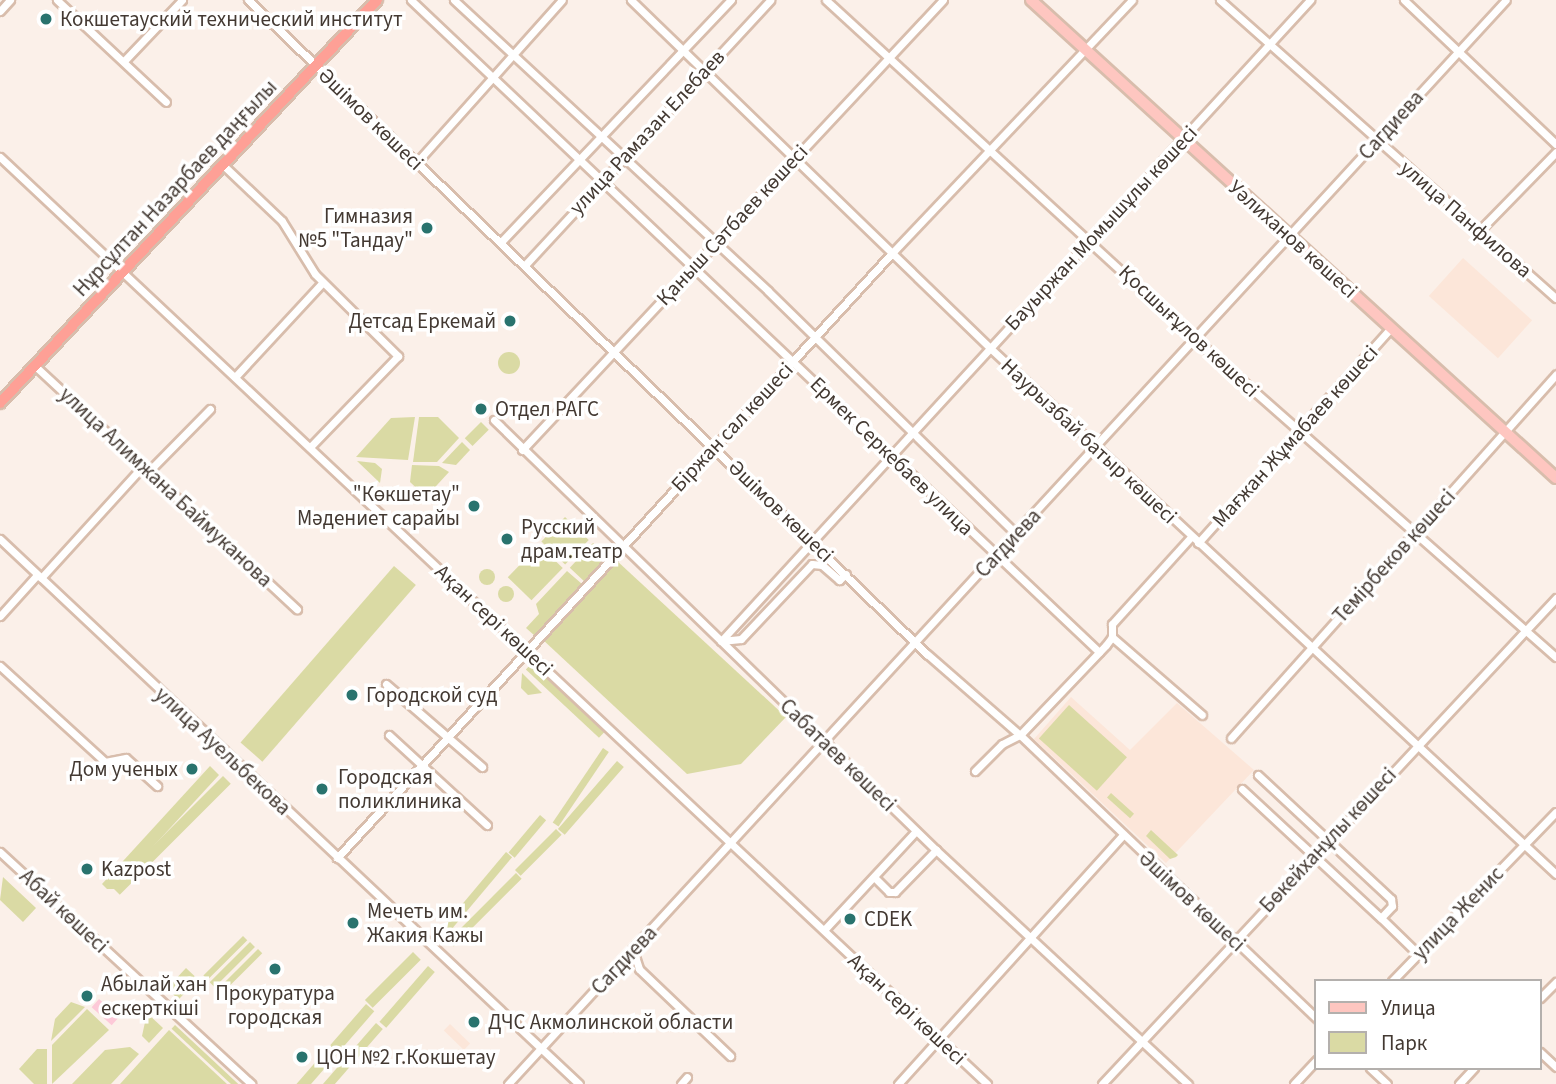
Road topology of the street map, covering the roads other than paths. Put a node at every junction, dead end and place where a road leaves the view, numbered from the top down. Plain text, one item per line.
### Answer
1 (10, 0) edge
2 (57, 0) edge
3 (182, 0) edge
4 (248, 0) edge
5 (377, 0) edge
6 (411, 0) edge
7 (454, 0) edge
8 (562, 0) edge
9 (631, 0) edge
10 (731, 0) edge
11 (770, 0) edge
12 (826, 0) edge
13 (943, 0) edge
14 (1031, 0) edge
15 (1132, 0) edge
16 (1220, 0) edge
17 (1310, 0) edge
18 (1404, 0) edge
19 (1506, 0) edge
20 (0, 11) edge
21 (1270, 45) junction
22 (1085, 50) junction
23 (683, 52) junction
24 (1458, 52) junction
25 (512, 56) junction
26 (889, 58) junction
27 (124, 61) junction
28 (316, 66) junction
29 (704, 72) junction
30 (494, 77) junction
31 (166, 102) dead end
32 (601, 139) junction
33 (1185, 140) junction
34 (1377, 141) junction
35 (1556, 144) edge
36 (991, 149) junction
37 (1556, 152) edge
38 (0, 157) edge
39 (621, 158) junction
40 (582, 159) junction
41 (793, 160) junction
42 (417, 162) junction
43 (223, 165) junction
44 (602, 178) junction
45 (1479, 231) junction
46 (1290, 236) junction
47 (1091, 239) junction
48 (501, 242) junction
49 (715, 244) junction
50 (891, 254) junction
51 (526, 265) junction
52 (692, 267) junction
53 (122, 273) junction
54 (323, 282) junction
55 (1556, 298) edge
56 (1391, 328) junction
57 (814, 338) junction
58 (1195, 339) junction
59 (989, 347) junction
60 (615, 349) junction
61 (793, 361) junction
62 (34, 366) junction
63 (1556, 374) edge
64 (235, 377) junction
65 (0, 403) edge
66 (210, 409) dead end
67 (494, 420) dead end
68 (1297, 430) junction
69 (1505, 432) junction
70 (911, 433) junction
71 (310, 447) junction
72 (714, 447) junction
73 (1096, 448) junction
74 (522, 450) junction
75 (891, 456) junction
76 (146, 469) junction
77 (1556, 478) edge
78 (1016, 534) junction
79 (1414, 534) junction
80 (1191, 537) junction
81 (0, 540) edge
82 (814, 541) junction
83 (1198, 543) junction
84 (622, 547) junction
85 (996, 556) junction
86 (846, 573) junction
87 (39, 577) junction
88 (1556, 597) edge
89 (298, 609) dead end
90 (0, 616) edge
91 (1524, 631) junction
92 (1112, 638) junction
93 (721, 641) junction
94 (916, 643) junction
95 (1310, 648) junction
96 (526, 649) junction
97 (1099, 652) junction
98 (1556, 657) edge
99 (0, 666) edge
100 (386, 684) dead end
101 (1202, 715) dead end
102 (389, 734) dead end
103 (1020, 735) junction
104 (1231, 738) dead end
105 (446, 739) junction
106 (825, 742) junction
107 (1416, 747) junction
108 (423, 765) junction
109 (482, 767) dead end
110 (975, 771) dead end
111 (1258, 775) dead end
112 (157, 786) dead end
113 (1242, 789) dead end
114 (1556, 812) edge
115 (487, 825) dead end
116 (916, 831) junction
117 (1123, 835) junction
118 (1330, 839) junction
119 (733, 843) junction
120 (1524, 845) junction
121 (936, 850) junction
122 (0, 852) edge
123 (1314, 856) junction
124 (337, 858) junction
125 (1556, 874) edge
126 (874, 877) junction
127 (1381, 919) junction
128 (824, 930) junction
129 (1030, 938) junction
130 (1234, 940) junction
131 (633, 950) junction
132 (1418, 954) junction
133 (1394, 979) edge
134 (1556, 982) edge
135 (1542, 996) edge
136 (1314, 1016) edge
137 (939, 1039) junction
138 (1142, 1042) junction
139 (540, 1049) junction
140 (1542, 1054) edge
141 (730, 1056) dead end
142 (1314, 1062) edge
143 (1556, 1067) edge
144 (1372, 1070) edge
145 (1472, 1070) edge
146 (687, 1077) dead end
147 (251, 1084) edge
148 (508, 1084) edge
149 (579, 1084) edge
150 (681, 1084) edge
151 (898, 1084) edge
152 (987, 1084) edge
153 (1102, 1084) edge
154 (1188, 1084) edge
155 (1294, 1084) edge
156 (1387, 1084) edge
157 (1459, 1084) edge

1 - 20 street
2 - 27 street
3 - 27 street
4 - 28 street, Әшімов көшесі
5 - 28 highway, Нұрсұлтан Назарбаев даңғылы
6 - 30 street, Ермек Серкебаев улица
7 - 25 street, Ермек Серкебаев улица
8 - 25 street
9 - 23 street, Наурызбай батыр көшесі
10 - 23 street, улица Рамазан Елебаев
11 - 29 street, улица Рамазан Елебаев
12 - 26 street, Қосшығұлов көшесі
13 - 26 street, Қаныш Сәтбаев көшесі
14 - 22 main road, Уәлиханов көшесі
15 - 22 street, Біржан сал көшесі
16 - 21 street, улица Панфилова
17 - 21 street, Бауыржан Момышұлы көшесі
18 - 24 street
19 - 24 street, Сагдиева
21 - 33 street, Бауыржан Момышұлы көшесі
21 - 34 street, улица Панфилова
22 - 33 main road, Уәлиханов көшесі
22 - 36 street, Біржан сал көшесі
23 - 29 street, Наурызбай батыр көшесі
23 - 32 street, улица Рамазан Елебаев
24 - 34 street, Сагдиева
24 - 35 street
25 - 30 street
25 - 32 street, Ермек Серкебаев улица
26 - 36 street, Қосшығұлов көшесі
26 - 41 street, Қаныш Сәтбаев көшесі
27 - 31 street
28 - 42 street, Әшімов көшесі
28 - 43 highway, Нұрсұлтан Назарбаев даңғылы
29 - 39 street, улица Рамазан Елебаев
29 - 41 street, Наурызбай батыр көшесі
30 - 40 street, Ермек Серкебаев улица
30 - 42 street
32 - 39 street, Ермек Серкебаев улица
32 - 40 street, улица Рамазан Елебаев
33 - 46 main road, Уәлиханов көшесі
33 - 47 street, Бауыржан Момышұлы көшесі
34 - 45 street, улица Панфилова
34 - 46 street, Сагдиева
36 - 47 street, Қосшығұлов көшесі
36 - 50 street, Біржан сал көшесі
37 - 45 street
38 - 53 street, Ақан сері көшесі
39 - 44 street, улица Рамазан Елебаев
39 - 49 street, Ермек Серкебаев улица
40 - 44 street, Ермек Серкебаев улица
40 - 48 street, улица Рамазан Елебаев
41 - 49 street, Қаныш Сәтбаев көшесі
41 - 50 street, Наурызбай батыр көшесі
42 - 48 street, Әшімов көшесі
43 - 53 highway, Нұрсұлтан Назарбаев даңғылы
43 - 54 street
44 - 51 street, улица Рамазан Елебаев
44 - 52 street, Ермек Серкебаев улица
45 - 55 street, улица Панфилова
46 - 56 main road, Уәлиханов көшесі
46 - 58 street, Сагдиева
47 - 58 street, Қосшығұлов көшесі
47 - 59 street, Бауыржан Момышұлы көшесі
48 - 51 street, Әшімов көшесі
49 - 52 street, Қаныш Сәтбаев көшесі
49 - 57 street, Ермек Серкебаев улица
50 - 57 street, Біржан сал көшесі
50 - 59 street, Наурызбай батыр көшесі
51 - 60 street, Әшімов көшесі
52 - 60 street, Қаныш Сәтбаев көшесі
52 - 61 street, Ермек Серкебаев улица
53 - 62 highway, Нұрсұлтан Назарбаев даңғылы
53 - 64 street, Ақан сері көшесі
54 - 64 street
54 - 71 street
56 - 68 street, Мағжан Жұмабаев көшесі
56 - 69 main road, Уәлиханов көшесі
57 - 61 street, Біржан сал көшесі
57 - 70 street, Ермек Серкебаев улица
58 - 68 street, Қосшығұлов көшесі
58 - 73 street, Сагдиева
59 - 70 street, Бауыржан Момышұлы көшесі
59 - 73 street, Наурызбай батыр көшесі
60 - 72 street, Әшімов көшесі
60 - 74 street, Қаныш Сәтбаев көшесі
61 - 72 street, Біржан сал көшесі
61 - 75 street, Ермек Серкебаев улица
62 - 65 highway, Нұрсұлтан Назарбаев даңғылы
62 - 76 street, улица Алимжана Баймуканова
63 - 69 street, Темірбеков көшесі
64 - 71 street, Ақан сері көшесі
66 - 76 street
67 - 74 street, Сабатаев көшесі
68 - 79 street, Қосшығұлов көшесі
68 - 83 street, Мағжан Жұмабаев көшесі
69 - 77 main road, Уәлиханов көшесі
69 - 79 street, Темірбеков көшесі
70 - 75 street, Бауыржан Момышұлы көшесі
70 - 78 street, Ермек Серкебаев улица
71 - 96 street, Ақан сері көшесі
72 - 82 street, Әшімов көшесі
72 - 84 street, Біржан сал көшесі
73 - 78 street, Сагдиева
73 - 80 street, Наурызбай батыр көшесі
74 - 84 street, Сабатаев көшесі
75 - 82 street, Бауыржан Момышұлы көшесі
75 - 85 street, Ермек Серкебаев улица
76 - 87 street
76 - 89 street, улица Алимжана Баймуканова
78 - 85 street, Сагдиева
79 - 91 street, Қосшығұлов көшесі
79 - 95 street, Темірбеков көшесі
80 - 83 street, Наурызбай батыр көшесі
80 - 92 street, Мағжан Жұмабаев көшесі
81 - 87 street, улица Ауельбекова
82 - 86 street, Әшімов көшесі
82 - 93 street, Бауыржан Момышұлы көшесі
83 - 95 street, Наурызбай батыр көшесі
84 - 93 street, Сабатаев көшесі
84 - 96 street, Біржан сал көшесі
85 - 94 street, Сагдиева
85 - 97 street, Ермек Серкебаев улица
86 - 93 street
86 - 94 street, Әшімов көшесі
87 - 90 street
87 - 124 street, улица Ауельбекова
88 - 91 street, Бөкейханұлы көшесі
91 - 98 street, Қосшығұлов көшесі
91 - 107 street, Бөкейханұлы көшесі
92 - 97 street, Мағжан Жұмабаев көшесі
92 - 101 street
93 - 106 street, Сабатаев көшесі
94 - 103 street, Әшімов көшесі
94 - 106 street, Сагдиева
95 - 104 street, Темірбеков көшесі
95 - 107 street, Наурызбай батыр көшесі
96 - 105 street, Біржан сал көшесі
96 - 119 street, Ақан сері көшесі
97 - 103 street, Мағжан Жұмабаев көшесі
99 - 112 street
100 - 105 street
102 - 108 street
103 - 110 street, Мағжан Жұмабаев көшесі
103 - 117 street, Әшімов көшесі
105 - 108 street, Біржан сал көшесі
105 - 109 street
106 - 116 street, Сабатаев көшесі
106 - 119 street, Сагдиева
107 - 118 street, Бөкейханұлы көшесі
107 - 120 street, Наурызбай батыр көшесі
108 - 115 street
108 - 124 street, Біржан сал көшесі
111 - 118 street
113 - 123 street
114 - 120 street, улица Женис
116 - 121 street, Сабатаев көшесі
116 - 126 street
117 - 129 street
117 - 130 street, Әшімов көшесі
118 - 123 street, Бөкейханұлы көшесі
118 - 127 street
119 - 128 street, Ақан сері көшесі
119 - 131 street, Сагдиева
120 - 125 street, Наурызбай батыр көшесі
120 - 132 street, улица Женис
121 - 126 street
121 - 129 street, Сабатаев көшесі
122 - 147 street, Абай көшесі
123 - 127 street
123 - 130 street, Бөкейханұлы көшесі
124 - 139 street, улица Ауельбекова
126 - 128 street
127 - 132 street
128 - 137 street, Ақан сері көшесі
129 - 137 street
129 - 138 street, Сабатаев көшесі
130 - 136 street, Әшімов көшесі
130 - 138 street, Бөкейханұлы көшесі
131 - 139 street, Сагдиева
131 - 141 street
132 - 133 street, улица Женис
134 - 135 street
137 - 151 street
137 - 152 street, Ақан сері көшесі
138 - 153 street, Бөкейханұлы көшесі
138 - 154 street, Сабатаев көшесі
139 - 148 street, Сагдиева
139 - 149 street, улица Ауельбекова
140 - 143 street
142 - 155 street
144 - 156 street
145 - 157 street
146 - 150 street

